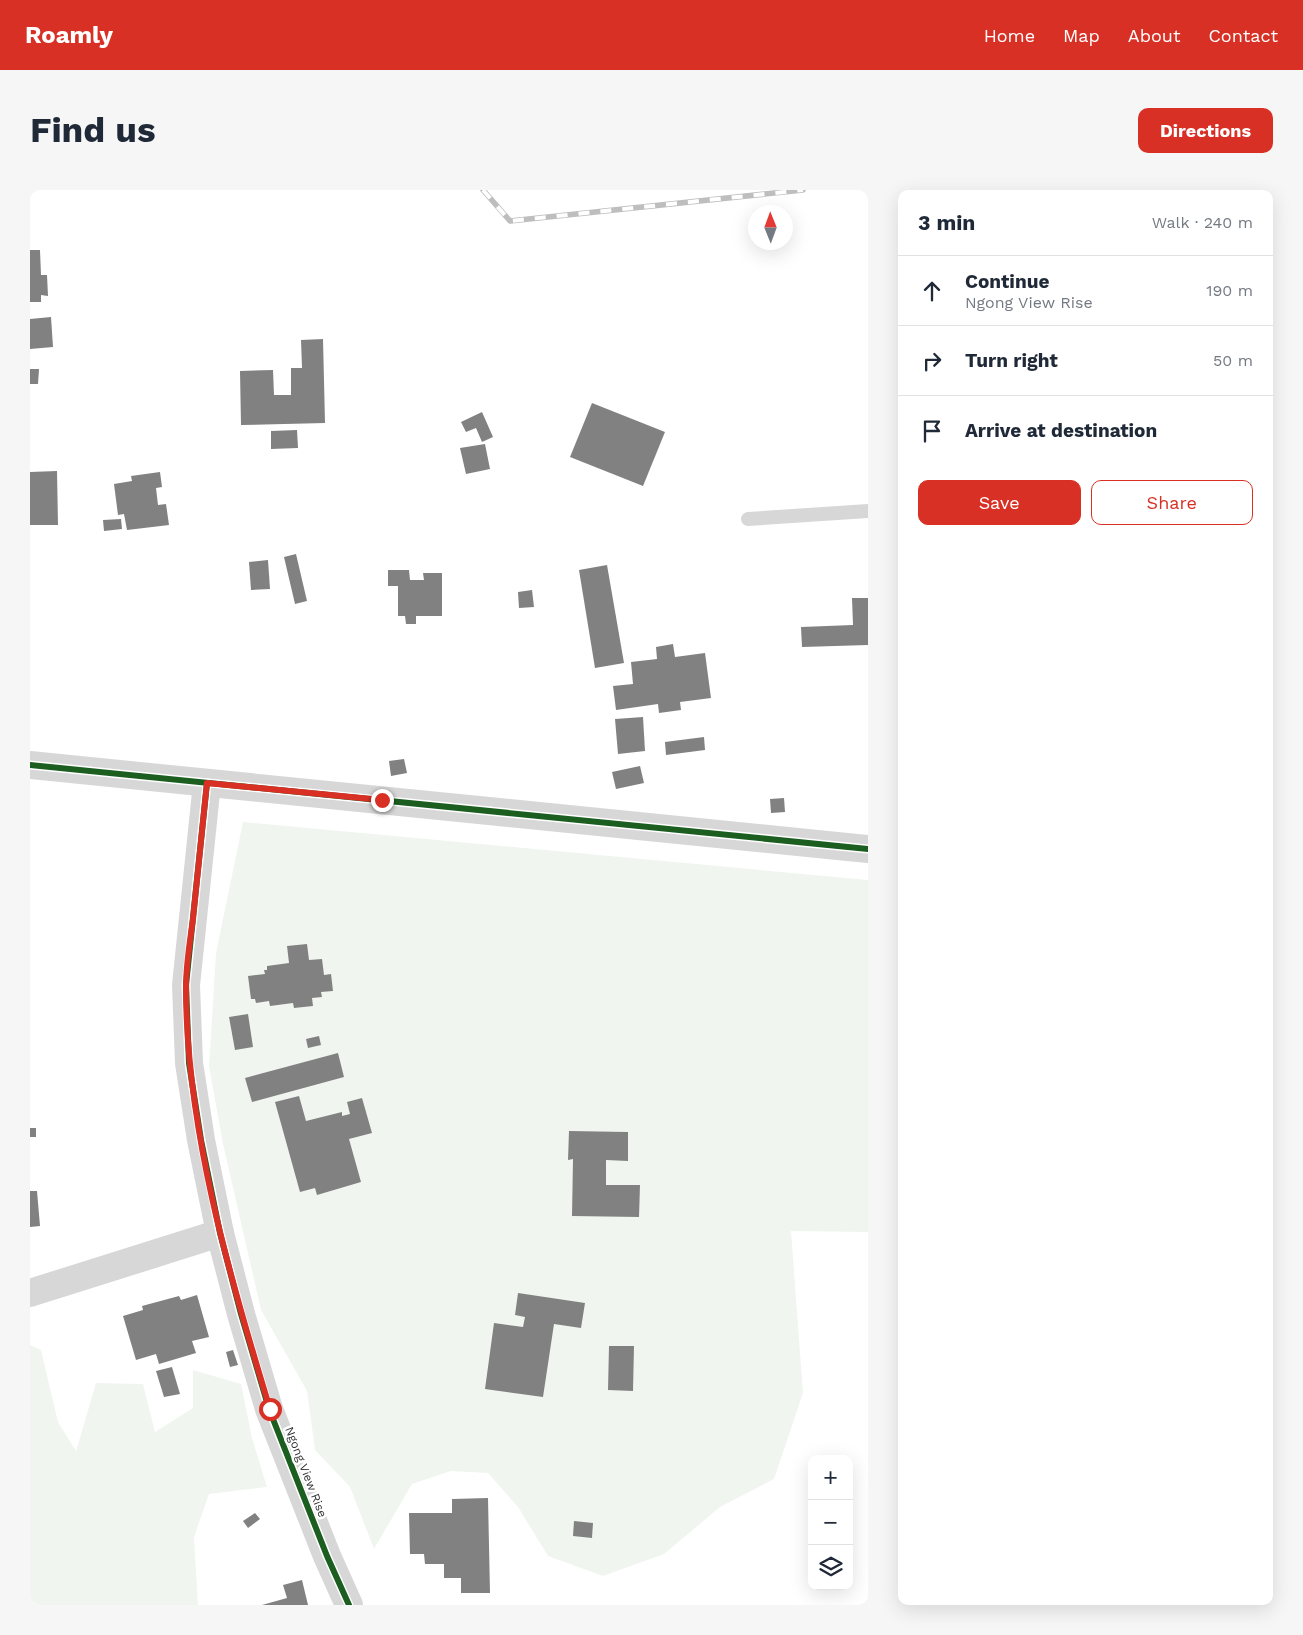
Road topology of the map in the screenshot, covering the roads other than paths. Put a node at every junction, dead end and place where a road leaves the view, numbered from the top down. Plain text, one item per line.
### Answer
1 (868, 511) edge
2 (748, 519) dead end
3 (30, 765) edge
4 (207, 783) junction
5 (868, 849) edge
6 (220, 1233) junction
7 (30, 1293) edge
8 (349, 1605) edge

1 - 2 lane
3 - 4 street
4 - 5 street
4 - 6 street, Ngong View Rise
6 - 7 street
6 - 8 street, Ngong View Rise

